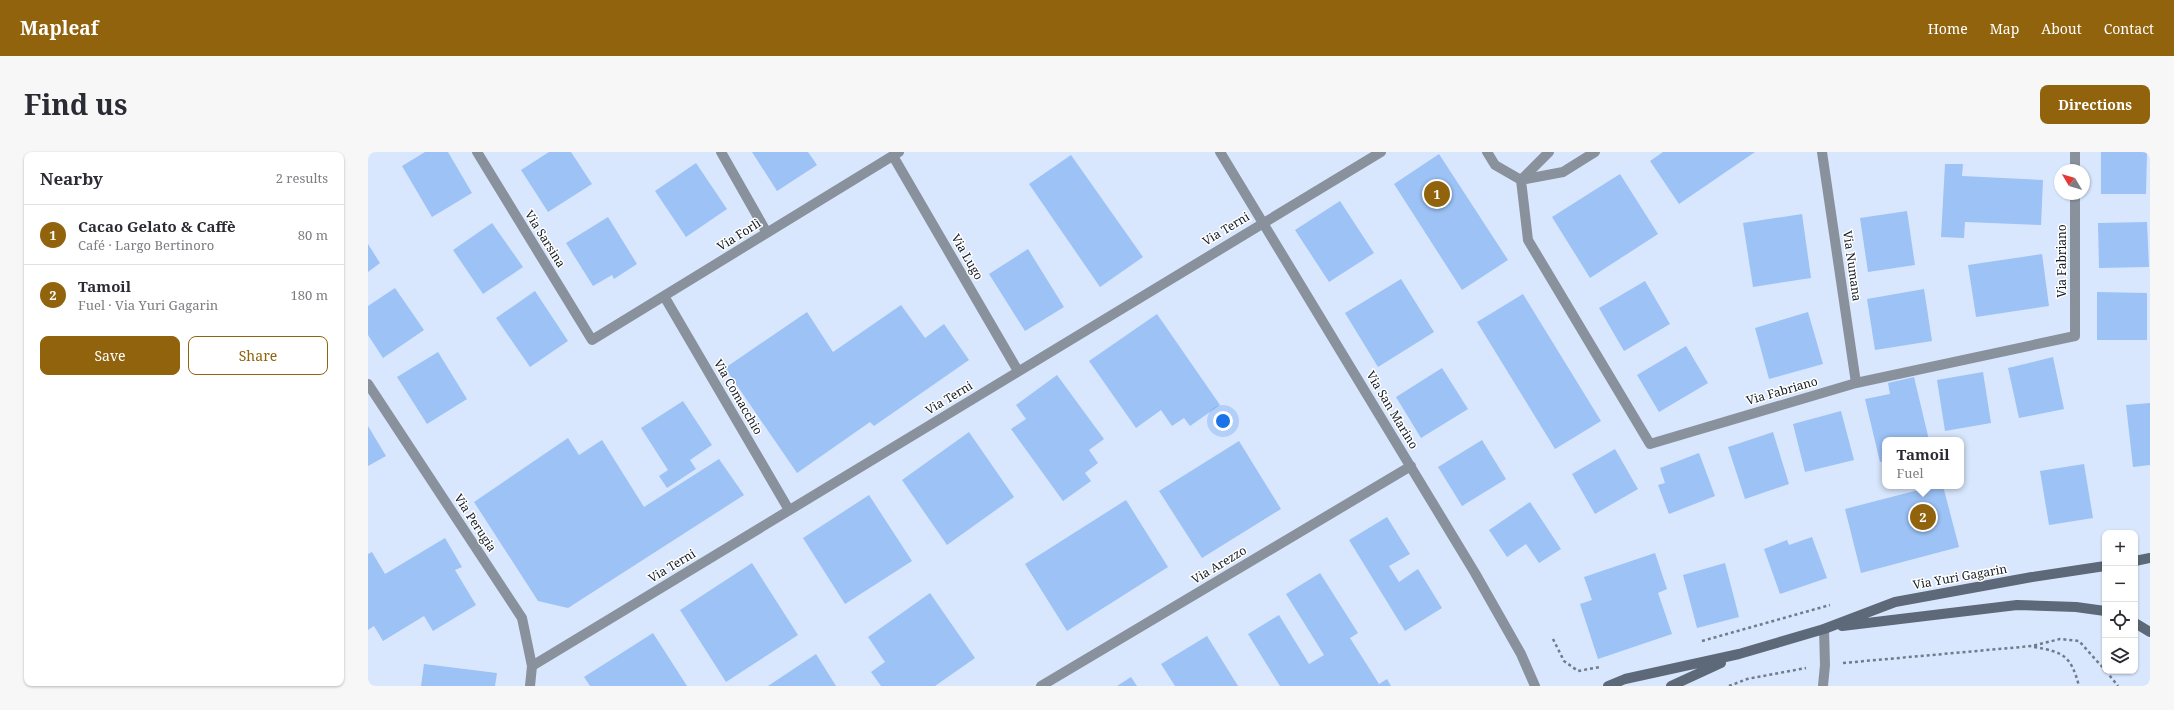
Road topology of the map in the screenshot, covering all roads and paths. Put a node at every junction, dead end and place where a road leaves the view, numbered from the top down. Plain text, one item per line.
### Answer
1 (476, 152) edge
2 (721, 152) edge
3 (1220, 152) edge
4 (1381, 152) edge
5 (1487, 152) edge
6 (1549, 152) edge
7 (1595, 152) edge
8 (1822, 152) edge
9 (2075, 152) edge
10 (896, 154) edge
11 (2075, 164) edge
12 (1521, 180) junction
13 (2075, 200) edge
14 (1262, 223) junction
15 (767, 233) junction
16 (664, 296) junction
17 (592, 340) joint
18 (1018, 371) junction
19 (1856, 383) junction
20 (368, 384) edge
21 (1411, 466) junction
22 (789, 510) junction
23 (2150, 558) edge
24 (2138, 560) edge
25 (2102, 566) edge
26 (2102, 611) edge
27 (2138, 625) edge
28 (1824, 629) junction
29 (2150, 632) edge
30 (1553, 639) dead end
31 (2032, 646) junction
32 (1739, 654) junction
33 (1826, 665) junction
34 (532, 666) junction
35 (1605, 666) dead end
36 (2102, 668) edge
37 (2108, 674) edge
38 (530, 686) edge
39 (1041, 686) edge
40 (1535, 686) edge
41 (1608, 686) edge
42 (1671, 686) edge
43 (1729, 686) edge
44 (1823, 686) edge
45 (2079, 686) edge
46 (2118, 686) edge

1 - 17 street, Via Sarsina
2 - 15 street
3 - 14 street, Via San Marino
4 - 14 street, Via Terni
5 - 12 street
6 - 12 street
7 - 12 street
8 - 19 street, Via Numana
9 - 11 street
10 - 15 street, Via Forlì
10 - 18 street, Via Lugo
12 - 19 street, Via Fabriano
13 - 19 street, Via Fabriano
14 - 18 street, Via Terni
14 - 21 street, Via San Marino
15 - 16 street, Via Forlì
16 - 17 street, Via Forlì
16 - 22 street, Via Comacchio
18 - 22 street, Via Terni
20 - 34 street, Via Perugia
21 - 39 street, Via Arezzo
21 - 40 street, Via San Marino
22 - 34 street, Via Terni
23 - 24 main road
25 - 28 main road, Via Yuri Gagarin
26 - 28 main road, Via Yuri Gagarin
27 - 29 main road
28 - 32 main road, Via Yuri Gagarin
28 - 33 street
30 - 35 path
31 - 33 path
31 - 36 path
31 - 45 path
32 - 41 main road, Via Yuri Gagarin
32 - 42 main road, Via Yuri Gagarin
33 - 43 path
33 - 44 street
34 - 38 street, Via Perugia
37 - 46 path

